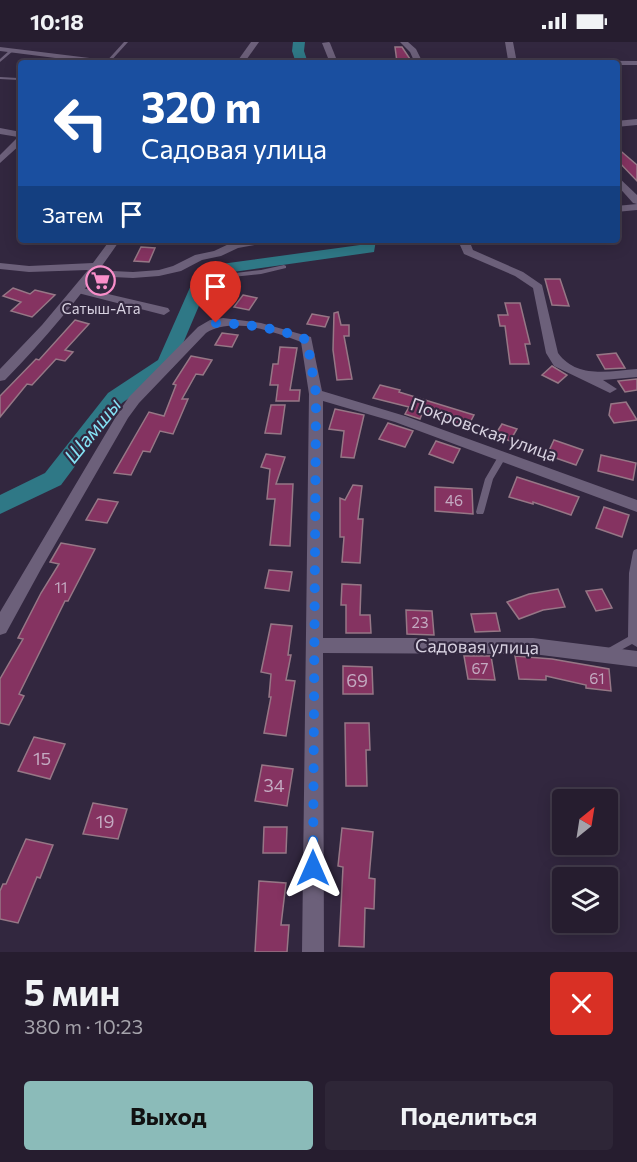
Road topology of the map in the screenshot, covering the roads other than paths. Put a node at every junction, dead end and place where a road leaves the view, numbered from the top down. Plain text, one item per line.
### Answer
1 (126, 42) edge
2 (255, 42) edge
3 (404, 42) edge
4 (509, 42) edge
5 (326, 43) edge
6 (10, 46) edge
7 (0, 50) edge
8 (90, 60) edge
9 (110, 60) edge
10 (242, 60) edge
11 (333, 60) edge
12 (418, 60) edge
13 (513, 60) edge
14 (0, 61) edge
15 (620, 63) edge
16 (637, 63) edge
17 (0, 78) edge
18 (18, 79) dead end
19 (637, 122) edge
20 (620, 124) edge
21 (0, 131) edge
22 (18, 136) edge
23 (18, 140) edge
24 (0, 160) edge
25 (620, 182) edge
26 (637, 201) edge
27 (637, 207) edge
28 (620, 209) edge
29 (113, 243) edge
30 (247, 243) edge
31 (467, 243) edge
32 (0, 266) edge
33 (285, 267) dead end
34 (95, 270) junction
35 (78, 290) junction
36 (164, 311) dead end
37 (216, 323) junction
38 (637, 373) edge
39 (0, 377) edge
40 (585, 377) junction
41 (610, 389) dead end
42 (316, 394) junction
43 (502, 457) junction
44 (637, 506) edge
45 (480, 512) dead end
46 (637, 552) edge
47 (0, 628) edge
48 (634, 641) edge
49 (315, 645) junction
50 (608, 653) junction
51 (637, 659) edge
52 (313, 952) edge

1 - 9 lane
2 - 10 street
3 - 12 street
4 - 13 street
5 - 11 street
6 - 7 street
6 - 8 street
6 - 14 lane
15 - 16 street
17 - 18 lane
19 - 20 street
21 - 22 street
23 - 24 street
25 - 26 street
27 - 28 street
29 - 34 street
30 - 34 street
31 - 40 street
32 - 34 street
33 - 37 lane
34 - 35 street
35 - 36 street
35 - 39 street
37 - 42 street
37 - 47 street
38 - 40 street
40 - 41 street
42 - 43 street, Покровская улица
42 - 49 street
43 - 44 street, Покровская улица
43 - 45 lane
46 - 48 lane
48 - 50 lane
49 - 50 street, Садовая улица
49 - 52 street
50 - 51 street, Садовая улица

